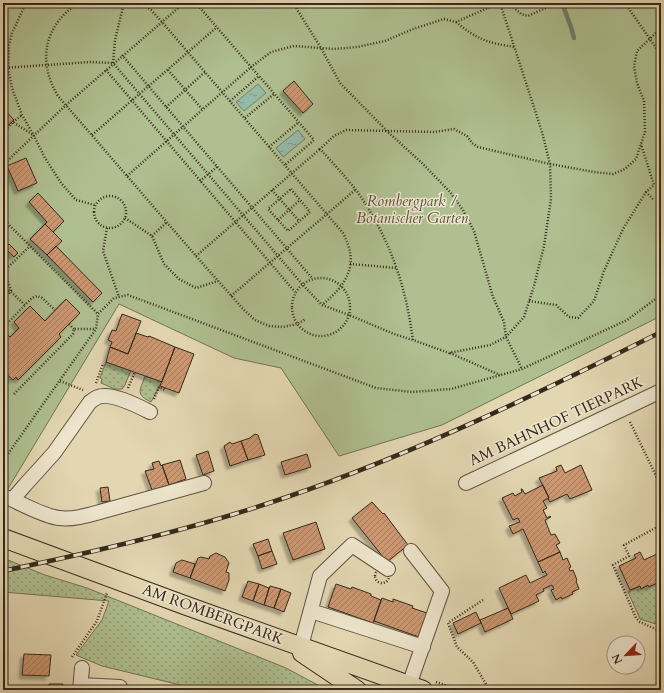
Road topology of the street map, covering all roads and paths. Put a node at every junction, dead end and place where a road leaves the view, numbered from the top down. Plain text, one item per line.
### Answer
1 (9, 3) edge
2 (26, 3) edge
3 (78, 3) edge
4 (124, 3) edge
5 (141, 3) edge
6 (184, 3) edge
7 (196, 3) edge
8 (293, 3) edge
9 (499, 3) edge
10 (509, 3) edge
11 (557, 3) edge
12 (625, 3) edge
13 (23, 8) junction
14 (162, 22) junction
15 (456, 22) junction
16 (217, 27) junction
17 (661, 28) edge
18 (649, 39) junction
19 (515, 47) junction
20 (321, 48) junction
21 (188, 52) junction
22 (122, 55) junction
23 (661, 56) edge
24 (113, 63) junction
25 (46, 65) junction
26 (251, 67) junction
27 (3, 68) edge
28 (8, 68) junction
29 (106, 70) junction
30 (168, 70) junction
31 (205, 72) junction
32 (259, 76) junction
33 (149, 86) junction
34 (185, 89) junction
35 (222, 92) junction
36 (140, 94) junction
37 (274, 94) junction
38 (132, 101) junction
39 (230, 101) junction
40 (66, 105) junction
41 (166, 107) junction
42 (202, 109) junction
43 (22, 115) junction
44 (245, 118) junction
45 (14, 122) junction
46 (299, 122) junction
47 (183, 126) junction
48 (3, 132) edge
49 (388, 132) junction
50 (174, 134) junction
51 (92, 135) junction
52 (34, 136) junction
53 (166, 141) junction
54 (641, 144) junction
55 (269, 147) junction
56 (320, 149) junction
57 (550, 164) junction
58 (3, 165) edge
59 (285, 165) junction
60 (217, 167) junction
61 (292, 173) junction
62 (208, 174) junction
63 (127, 176) junction
64 (200, 181) junction
65 (272, 190) junction
66 (355, 190) junction
67 (646, 192) junction
68 (280, 199) junction
69 (300, 200) junction
70 (653, 200) dead end
71 (95, 205) junction
72 (252, 208) junction
73 (289, 210) junction
74 (327, 214) junction
75 (243, 215) junction
76 (125, 218) junction
77 (3, 219) edge
78 (278, 220) junction
79 (167, 222) junction
80 (235, 222) junction
81 (299, 222) junction
82 (9, 225) junction
83 (107, 228) junction
84 (3, 231) edge
85 (152, 236) junction
86 (30, 246) junction
87 (287, 249) junction
88 (196, 256) junction
89 (278, 256) junction
90 (270, 263) junction
91 (350, 264) junction
92 (397, 268) junction
93 (4, 271) edge
94 (312, 278) junction
95 (218, 281) junction
96 (302, 284) junction
97 (342, 286) junction
98 (3, 288) edge
99 (10, 291) junction
100 (295, 292) junction
101 (3, 295) edge
102 (661, 295) edge
103 (119, 296) junction
104 (231, 296) junction
105 (529, 302) junction
106 (25, 305) junction
107 (322, 305) junction
108 (55, 310) dead end
109 (98, 314) junction
110 (349, 315) junction
111 (306, 319) dead end
112 (69, 324) dead end
113 (297, 324) junction
114 (3, 328) edge
115 (74, 329) junction
116 (96, 329) junction
117 (506, 337) junction
118 (413, 340) junction
119 (449, 353) junction
120 (522, 369) junction
121 (501, 375) junction
122 (60, 380) junction
123 (661, 391) edge
124 (85, 392) dead end
125 (14, 394) dead end
126 (623, 408) junction
127 (150, 412) dead end
128 (3, 461) edge
129 (204, 483) dead end
130 (466, 483) dead end
131 (661, 486) edge
132 (8, 498) edge
133 (661, 525) edge
134 (3, 538) edge
135 (411, 551) dead end
136 (388, 569) dead end
137 (107, 592) dead end
138 (483, 600) dead end
139 (311, 611) junction
140 (661, 634) edge
141 (293, 643) junction
142 (423, 647) junction
143 (76, 664) joint
144 (661, 672) edge
145 (659, 678) dead end
146 (81, 688) edge
147 (416, 688) edge
148 (593, 688) dead end
149 (120, 690) edge
150 (357, 690) edge
151 (487, 690) edge
152 (586, 690) edge

1 - 13 path
2 - 13 path
3 - 25 path
4 - 24 path
5 - 14 path
6 - 14 path
7 - 16 path
8 - 20 path
9 - 15 path
9 - 19 path
10 - 11 path
12 - 18 path
13 - 28 path
14 - 21 path
14 - 22 path
15 - 19 path
15 - 20 path
16 - 21 path
16 - 26 path
17 - 18 path
18 - 23 path
18 - 54 path
19 - 57 path
20 - 26 path
20 - 49 path
21 - 30 path
21 - 31 path
22 - 24 path
22 - 33 path
24 - 25 path
24 - 29 path
24 - 36 path
25 - 28 path
25 - 40 path
26 - 32 path
26 - 35 path
27 - 28 path
28 - 43 path
29 - 38 path
29 - 40 path
30 - 33 path
30 - 34 path
31 - 34 path
31 - 35 path
32 - 37 path
32 - 39 path
33 - 36 path
33 - 41 path
34 - 41 path
34 - 42 path
35 - 39 path
35 - 42 path
36 - 38 path
36 - 50 path
37 - 44 path
37 - 46 path
38 - 51 path
38 - 53 path
39 - 44 path
40 - 51 path
40 - 52 path
41 - 47 path
42 - 47 path
43 - 45 path
43 - 52 path
44 - 55 path
45 - 48 path
45 - 52 path
46 - 55 path
46 - 59 path
47 - 50 path
47 - 60 path
49 - 56 path
49 - 57 path
49 - 117 path
50 - 53 path
50 - 62 path
51 - 63 path
52 - 58 path
52 - 71 path
53 - 63 path
53 - 64 path
54 - 57 path
54 - 67 path
55 - 59 path
56 - 61 path
56 - 66 path
57 - 105 path
59 - 61 path
60 - 62 path
60 - 72 path
61 - 65 path
61 - 74 path
62 - 64 path
62 - 75 path
63 - 79 path
64 - 80 path
65 - 68 path
65 - 72 path
66 - 74 path
66 - 92 path
67 - 70 path
67 - 105 path
68 - 69 path
68 - 73 path
68 - 78 path
69 - 73 path
69 - 81 path
71 - 76 path
71 - 83 path
72 - 75 path
72 - 87 path
73 - 78 path
73 - 81 path
74 - 87 path
74 - 91 path
75 - 80 path
75 - 89 path
76 - 83 path
76 - 85 path
77 - 82 path
78 - 81 path
79 - 85 path
79 - 88 path
80 - 88 path
80 - 90 path
82 - 84 path
82 - 86 path
83 - 103 path
85 - 95 path
86 - 93 path
86 - 109 path
87 - 89 path
87 - 94 path
88 - 95 path
89 - 90 path
89 - 96 path
90 - 100 path
90 - 104 path
91 - 92 path
91 - 97 path
92 - 118 path
93 - 99 path
94 - 96 path
94 - 97 path
95 - 104 path
96 - 100 path
96 - 107 path
97 - 107 path
97 - 110 path
98 - 99 path
99 - 101 path
99 - 106 path
100 - 113 path
102 - 120 path
103 - 109 path
103 - 121 path
104 - 113 path
105 - 117 path
106 - 108 path
106 - 114 path
107 - 110 path
109 - 116 path
110 - 113 path
110 - 118 path
111 - 113 path
112 - 115 path
115 - 116 path
115 - 125 path
116 - 122 path
117 - 119 path
117 - 120 path
118 - 119 path
119 - 121 path
120 - 121 path
122 - 124 path
122 - 128 path
123 - 126 street, AM BAHNHOF TIERPARK
126 - 130 street, AM BAHNHOF TIERPARK
126 - 131 path
127 - 132 street
129 - 132 street
133 - 140 path
134 - 141 main road, AM ROMBERGPARK
135 - 142 street
136 - 139 street
137 - 143 path
138 - 151 path
139 - 141 street
139 - 142 street
141 - 147 main road, AM ROMBERGPARK
141 - 150 main road
142 - 147 street
143 - 146 street
144 - 145 path
146 - 149 street
148 - 152 path

